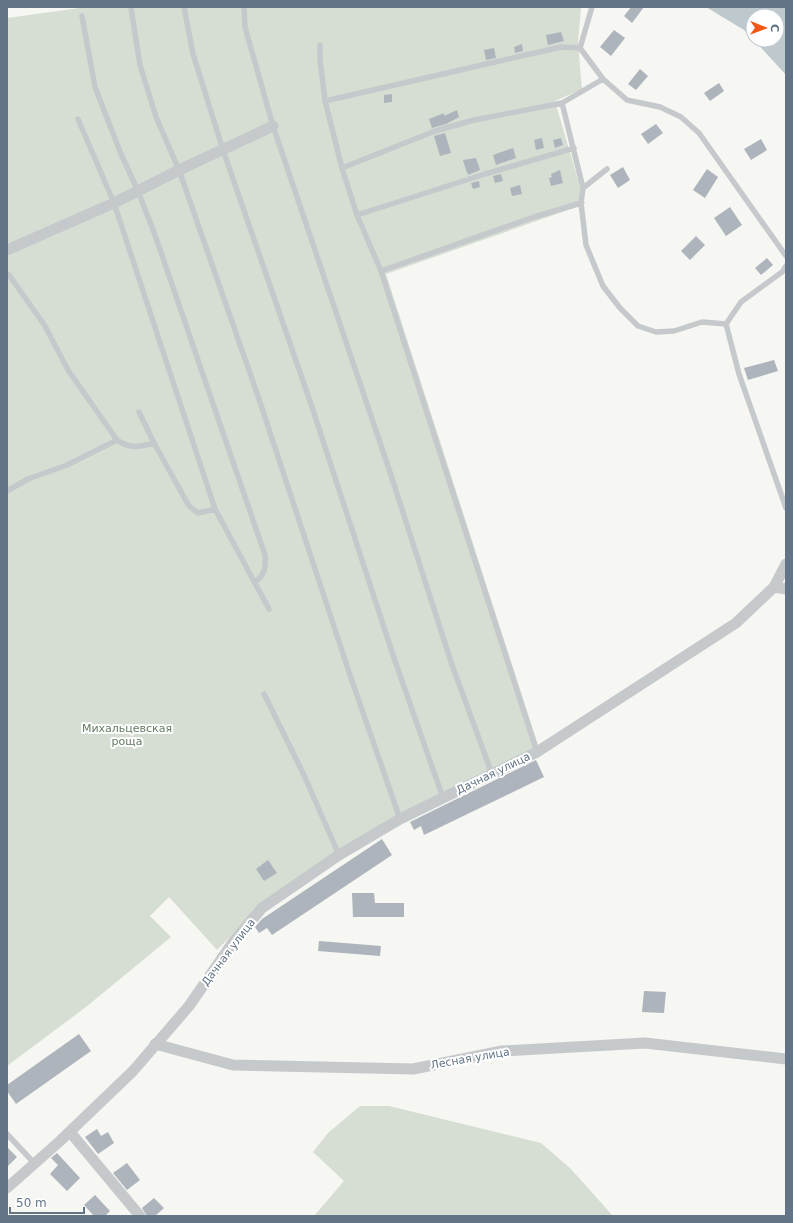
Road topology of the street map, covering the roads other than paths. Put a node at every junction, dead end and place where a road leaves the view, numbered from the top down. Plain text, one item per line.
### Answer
1 (184, 7) edge
2 (244, 7) edge
3 (592, 7) edge
4 (131, 8) dead end
5 (82, 16) dead end
6 (320, 45) dead end
7 (580, 48) junction
8 (603, 79) junction
9 (325, 101) junction
10 (562, 103) junction
11 (78, 119) dead end
12 (274, 126) junction
13 (574, 148) junction
14 (223, 150) junction
15 (342, 168) junction
16 (607, 169) dead end
17 (179, 170) junction
18 (583, 188) junction
19 (138, 191) junction
20 (114, 203) junction
21 (581, 203) junction
22 (357, 215) junction
23 (7, 250) edge
24 (786, 256) edge
25 (786, 266) edge
26 (381, 271) junction
27 (7, 274) edge
28 (726, 324) junction
29 (139, 412) dead end
30 (117, 440) junction
31 (154, 443) junction
32 (7, 491) edge
33 (786, 508) edge
34 (215, 509) junction
35 (786, 564) edge
36 (255, 582) junction
37 (774, 587) junction
38 (786, 589) edge
39 (270, 609) dead end
40 (264, 694) dead end
41 (537, 752) junction
42 (492, 774) junction
43 (443, 798) junction
44 (400, 819) junction
45 (339, 855) junction
46 (155, 1044) junction
47 (786, 1059) edge
48 (70, 1132) junction
49 (7, 1134) edge
50 (35, 1164) junction
51 (7, 1188) edge
52 (140, 1216) edge

1 - 14 lane
2 - 12 lane
3 - 7 lane
4 - 17 lane
5 - 19 lane
6 - 9 lane
7 - 8 lane
7 - 9 lane
8 - 10 lane
8 - 24 lane
9 - 15 lane
10 - 13 lane
10 - 15 lane
11 - 20 lane
12 - 14 street
12 - 42 lane
13 - 18 lane
13 - 22 lane
14 - 17 street
14 - 43 lane
15 - 22 lane
16 - 18 lane
17 - 19 street
17 - 44 lane
18 - 21 lane
19 - 20 street
19 - 36 lane
20 - 23 street
20 - 34 lane
21 - 26 lane
21 - 28 lane
22 - 26 lane
25 - 28 lane
26 - 41 lane
27 - 30 lane
28 - 33 lane
29 - 31 lane
30 - 31 lane
30 - 32 lane
31 - 34 lane
34 - 36 lane
35 - 37 street, Дачная улица
36 - 39 lane
37 - 38 street
37 - 41 street, Дачная улица
40 - 45 lane
41 - 42 street, Дачная улица
42 - 43 street, Дачная улица
43 - 44 street, Дачная улица
44 - 45 street, Дачная улица
45 - 46 street, Дачная улица
46 - 47 street, Лесная улица
46 - 48 street, Дачная улица
48 - 50 street, Дачная улица
48 - 52 street
49 - 50 lane
50 - 51 street, Дачная улица

